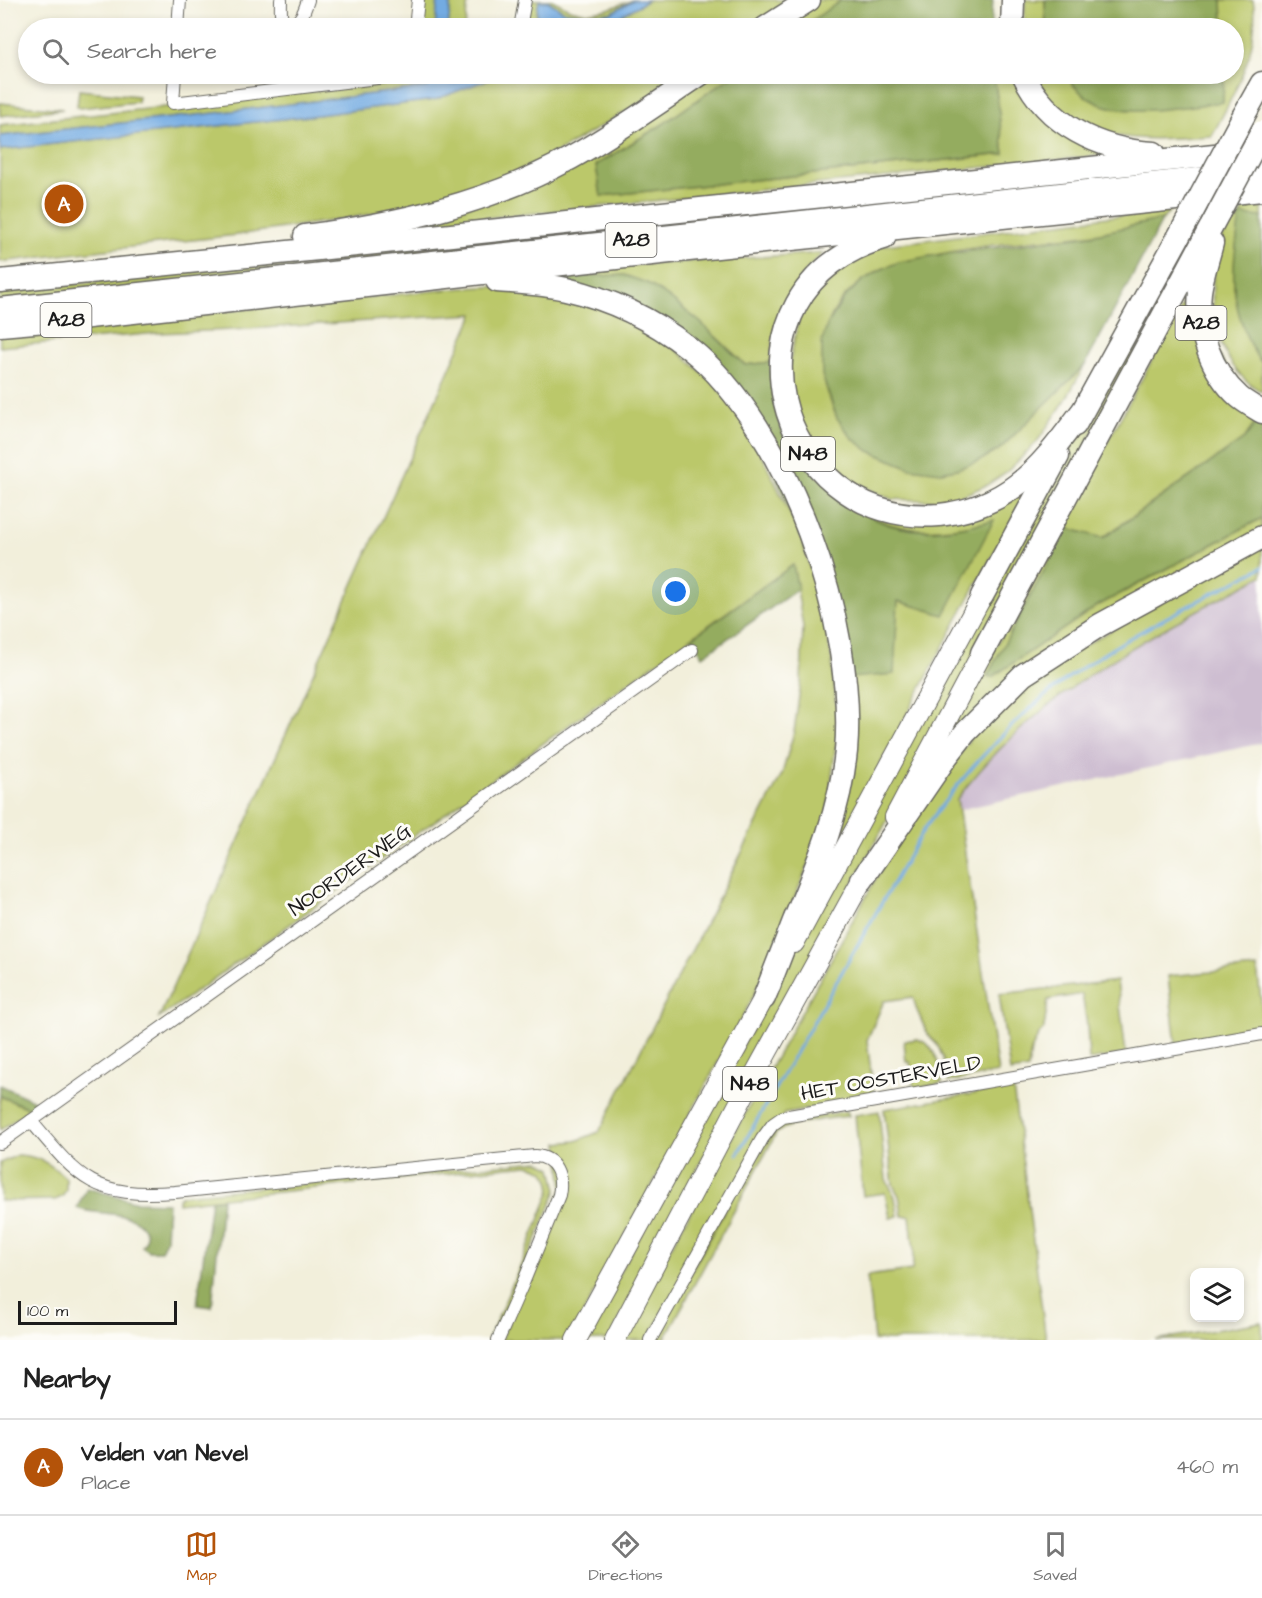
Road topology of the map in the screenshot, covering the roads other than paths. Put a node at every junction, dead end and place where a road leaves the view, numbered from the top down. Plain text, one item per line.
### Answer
1 (180, 0) edge
2 (281, 0) edge
3 (308, 0) edge
4 (418, 0) edge
5 (525, 0) edge
6 (809, 0) edge
7 (1013, 0) edge
8 (179, 18) edge
9 (282, 18) edge
10 (300, 18) edge
11 (416, 18) edge
12 (522, 18) edge
13 (781, 18) edge
14 (1012, 18) edge
15 (1262, 64) edge
16 (174, 84) edge
17 (288, 84) edge
18 (323, 84) edge
19 (686, 84) edge
20 (1028, 84) edge
21 (288, 88) junction
22 (1253, 98) edge
23 (1262, 132) edge
24 (1262, 150) edge
25 (1206, 156) junction
26 (1262, 172) edge
27 (1262, 190) edge
28 (1219, 212) junction
29 (943, 223) junction
30 (120, 268) junction
31 (445, 277) junction
32 (0, 280) edge
33 (0, 309) edge
34 (0, 325) edge
35 (1262, 412) edge
36 (1082, 413) junction
37 (1262, 537) edge
38 (982, 596) joint
39 (692, 650) dead end
40 (982, 653) joint
41 (862, 880) junction
42 (764, 998) junction
43 (1262, 1034) edge
44 (31, 1121) junction
45 (0, 1143) edge
46 (498, 1340) edge
47 (576, 1340) edge
48 (615, 1340) edge
49 (650, 1340) edge

1 - 8 street
2 - 9 street
3 - 10 street
4 - 11 street
5 - 12 street
6 - 13 highway
7 - 14 highway
15 - 22 highway
16 - 21 street
17 - 21 street
18 - 21 street
19 - 30 highway, A28
20 - 25 highway, A28
22 - 36 highway, N48, bridge
23 - 28 highway, A28, bridge
24 - 25 highway, A28
25 - 30 highway, A28
26 - 33 highway, A28
27 - 29 highway, A28
28 - 35 highway, A28
28 - 40 highway, N48
29 - 31 highway, A28
29 - 36 highway, N48
30 - 32 highway, A28
31 - 34 highway, A28
31 - 42 highway, A28
36 - 38 highway, N48
37 - 41 highway, N48
38 - 42 highway, N48
39 - 44 street, NOORDERWEG
40 - 41 highway, N48
41 - 48 highway, N48
42 - 47 highway, N48
43 - 49 street, HET OOSTERVELD
44 - 45 street, NOORDERWEG
44 - 46 street

